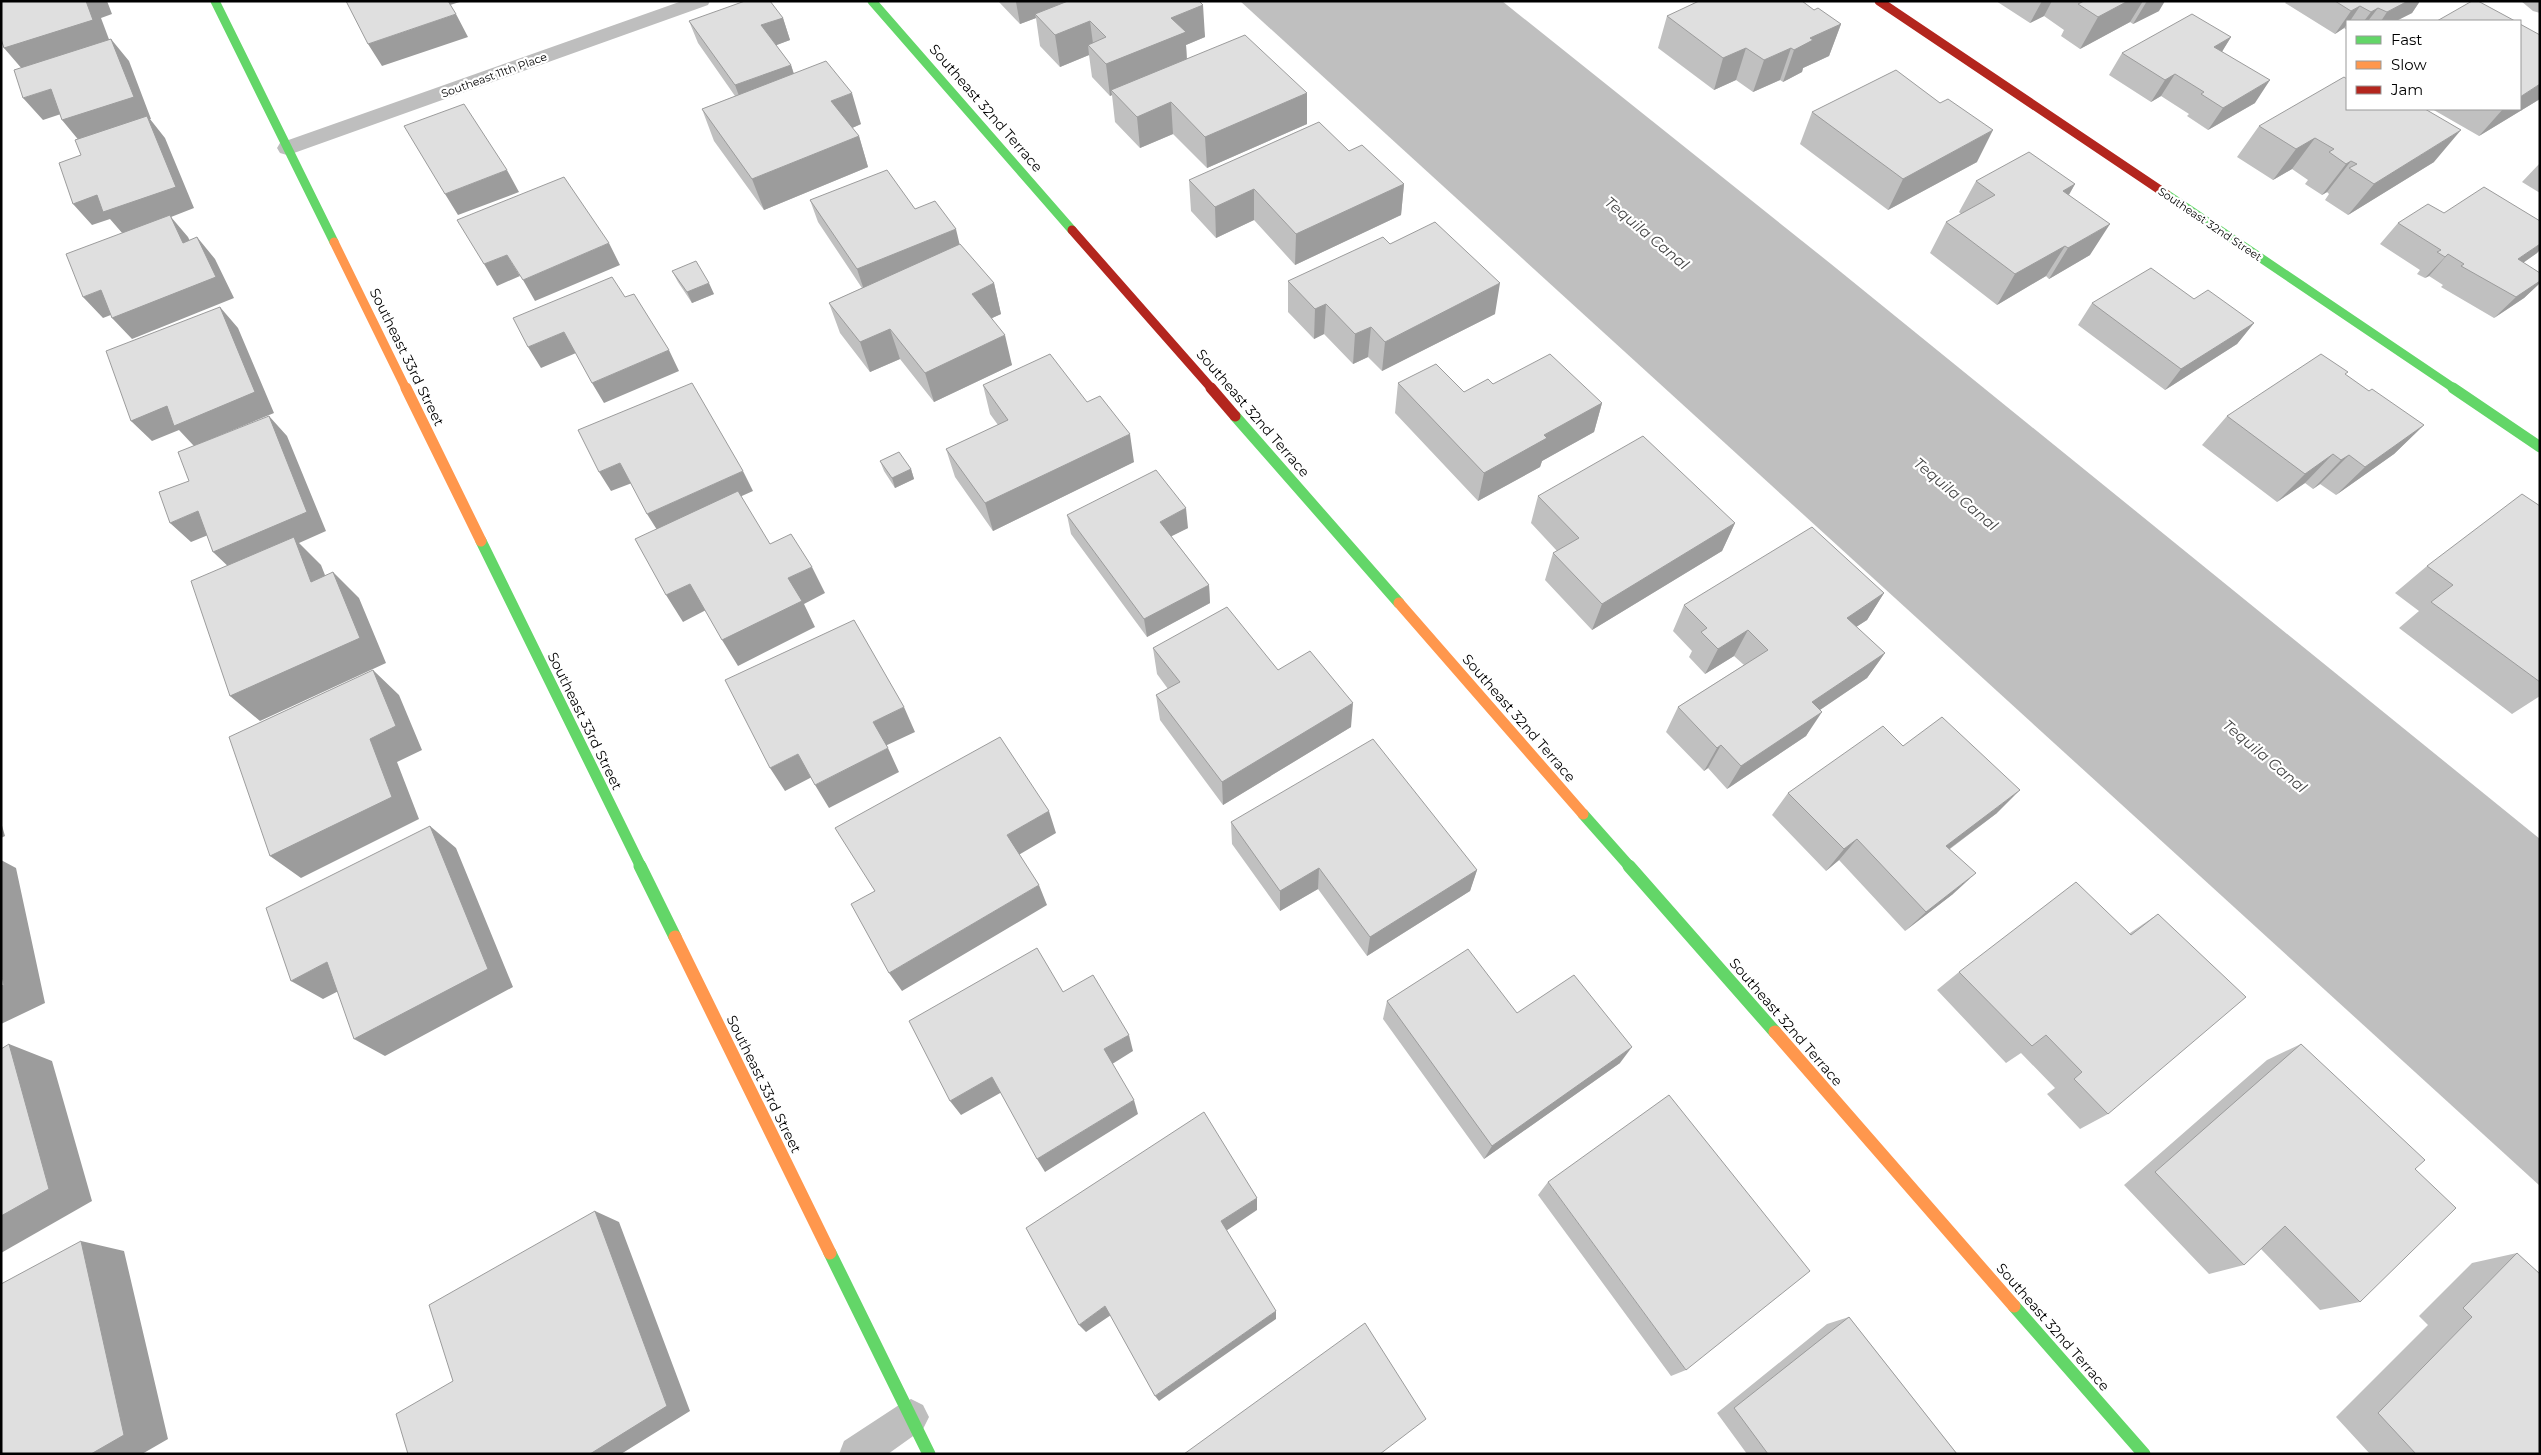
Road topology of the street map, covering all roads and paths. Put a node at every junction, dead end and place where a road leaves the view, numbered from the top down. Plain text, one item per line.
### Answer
1 (214, 1) edge
2 (701, 1) edge
3 (872, 1) edge
4 (1879, 1) edge
5 (2530, 1) edge
6 (2540, 6) edge
7 (287, 148) junction
8 (2540, 447) edge
9 (911, 1417) junction
10 (857, 1454) edge
11 (929, 1454) edge
12 (2144, 1454) edge

1 - 7 street, Southeast 33rd Street
2 - 7 street, Southeast 11th Place
3 - 12 street, Southeast 32nd Terrace
4 - 8 street, Southeast 32nd Street
5 - 6 street
7 - 9 street, Southeast 33rd Street
9 - 10 street
9 - 11 street, Southeast 33rd Street

